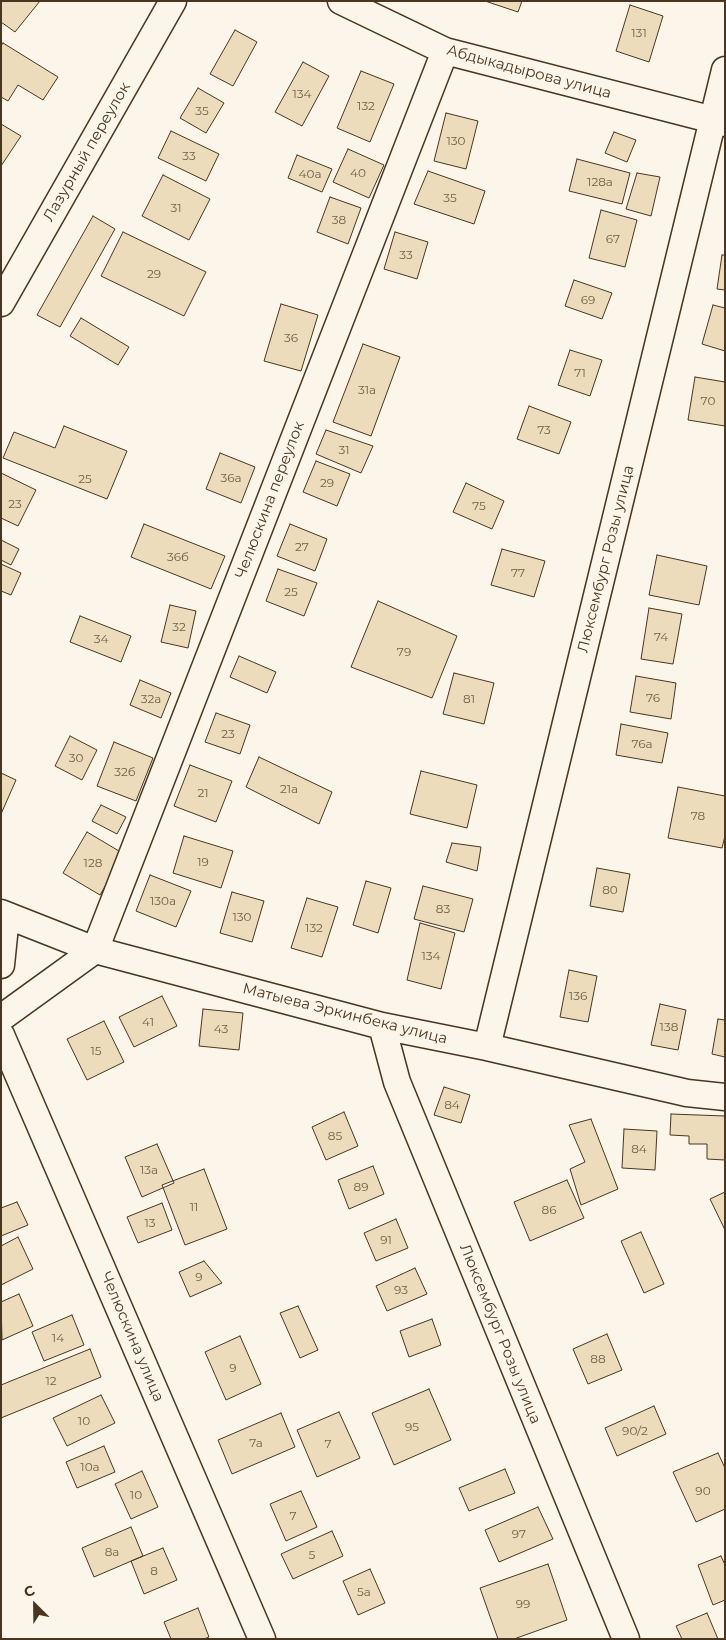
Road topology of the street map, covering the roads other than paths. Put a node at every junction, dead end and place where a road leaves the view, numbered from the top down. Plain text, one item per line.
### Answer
1 (173, 1) edge
2 (341, 1) edge
3 (445, 51) junction
4 (725, 70) edge
5 (719, 122) edge
6 (1, 303) edge
7 (4, 915) edge
8 (95, 950) junction
9 (1, 965) edge
10 (1, 1018) edge
11 (382, 1026) junction
12 (1, 1035) edge
13 (487, 1047) junction
14 (725, 1097) edge
15 (262, 1639) edge
16 (626, 1639) edge

1 - 6 street, Лазурный переулок
2 - 3 street, Абдыкадырова улица
3 - 5 street, Абдыкадырова улица
3 - 8 street, Челюскина переулок
4 - 5 street, Люксембург Розы улица
5 - 13 street, Люксембург Розы улица
7 - 8 street, Матыева Эркинбека улица
7 - 9 street
8 - 10 street
8 - 11 street, Матыева Эркинбека улица
11 - 13 street, Матыева Эркинбека улица
11 - 16 street, Люксембург Розы улица
12 - 15 street, Челюскина улица
13 - 14 street, Матыева Эркинбека улица

